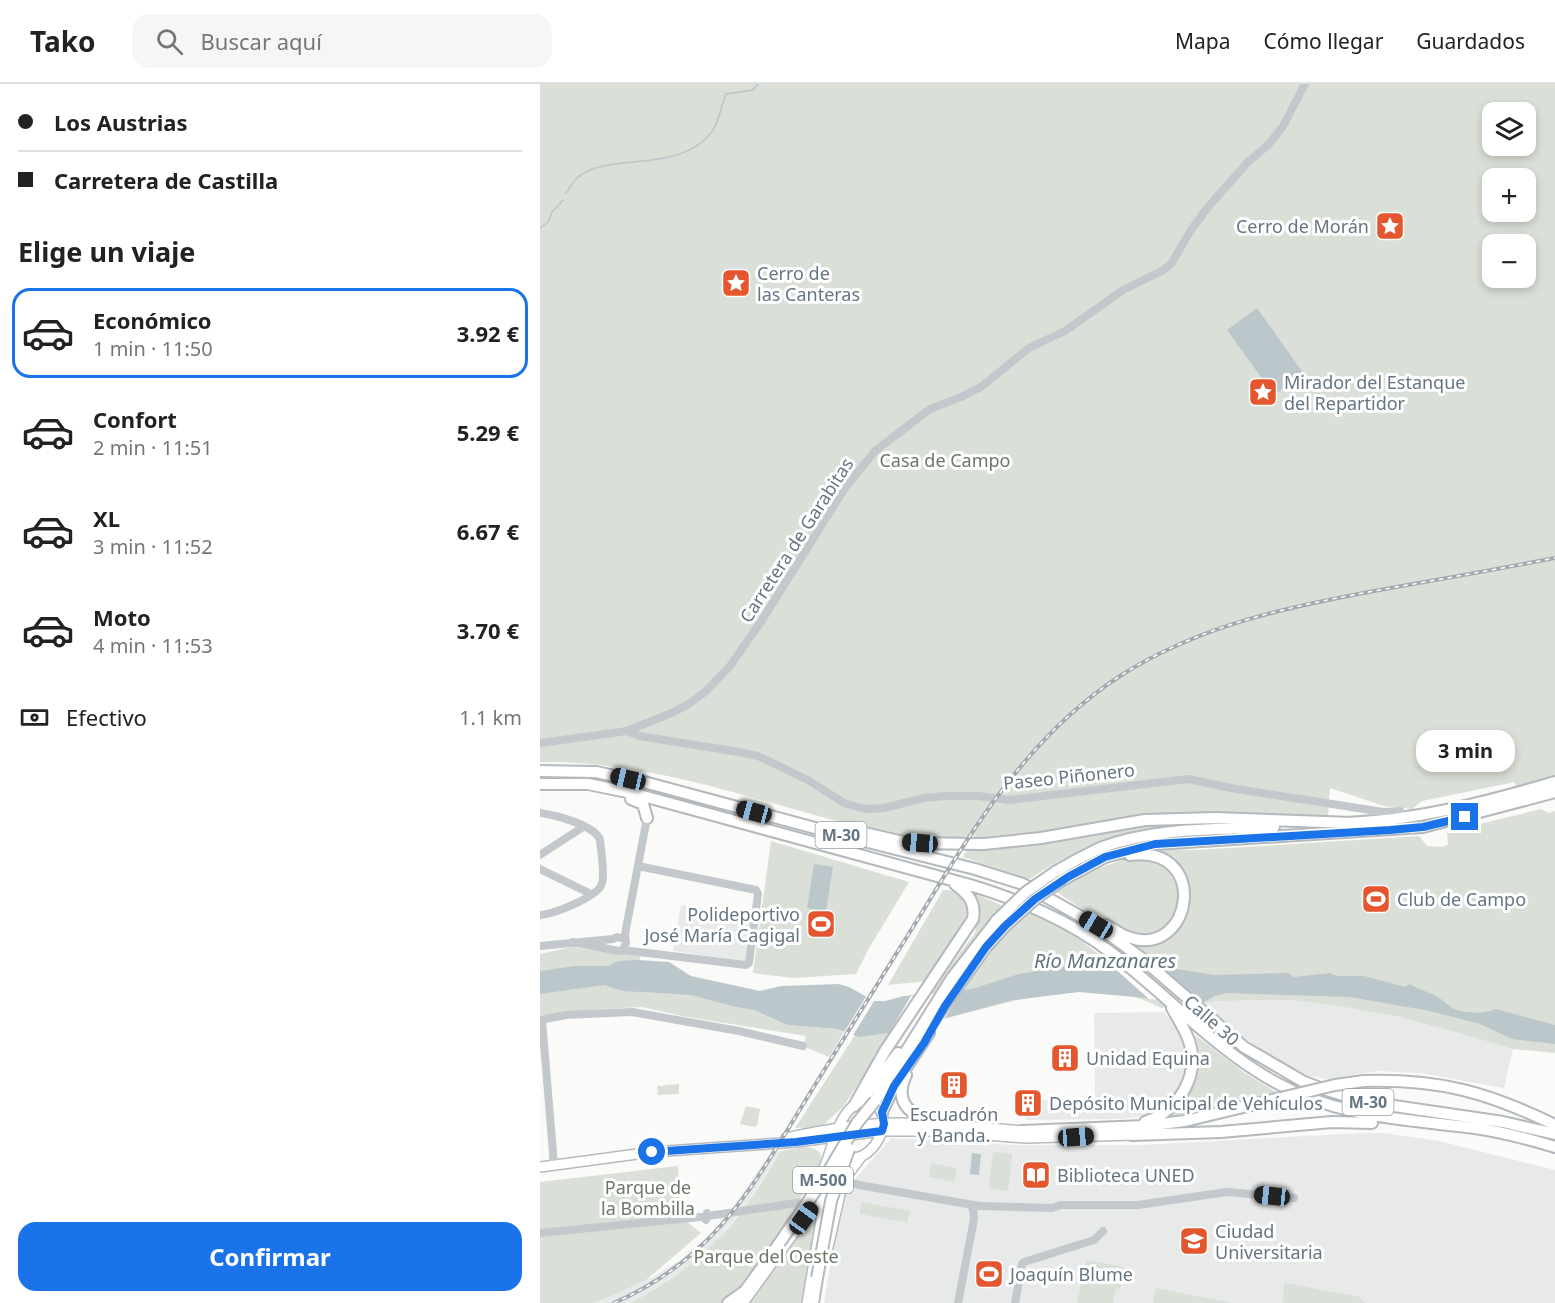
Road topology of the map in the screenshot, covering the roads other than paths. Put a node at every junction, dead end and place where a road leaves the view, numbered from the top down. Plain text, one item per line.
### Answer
1 (1305, 84) edge
2 (627, 731) junction
3 (540, 743) edge
4 (540, 771) edge
5 (1555, 782) edge
6 (540, 783) edge
7 (588, 784) junction
8 (1555, 792) edge
9 (673, 804) junction
10 (1400, 811) dead end
11 (754, 812) junction
12 (540, 813) edge
13 (647, 818) junction
14 (1352, 823) junction
15 (583, 827) junction
16 (540, 855) edge
17 (638, 866) junction
18 (540, 869) edge
19 (1062, 876) junction
20 (950, 880) junction
21 (1023, 884) junction
22 (591, 894) junction
23 (540, 915) edge
24 (613, 939) junction
25 (624, 939) junction
26 (573, 942) junction
27 (540, 946) edge
28 (614, 949) junction
29 (623, 950) junction
30 (958, 979) junction
31 (1167, 1000) junction
32 (945, 1006) junction
33 (932, 1010) junction
34 (541, 1020) edge
35 (803, 1046) dead end
36 (915, 1056) junction
37 (889, 1081) junction
38 (875, 1101) junction
39 (858, 1104) junction
40 (883, 1122) junction
41 (939, 1124) junction
42 (1555, 1125) edge
43 (1465, 1127) junction
44 (838, 1128) junction
45 (1101, 1129) junction
46 (1022, 1131) joint
47 (1555, 1134) edge
48 (1132, 1135) joint
49 (834, 1142) junction
50 (755, 1146) junction
51 (1555, 1147) edge
52 (861, 1157) junction
53 (829, 1160) junction
54 (554, 1165) junction
55 (540, 1167) edge
56 (843, 1181) junction
57 (826, 1192) junction
58 (1294, 1198) dead end
59 (966, 1203) junction
60 (801, 1204) junction
61 (984, 1206) junction
62 (974, 1219) junction
63 (1103, 1231) dead end
64 (540, 1233) edge
65 (722, 1303) edge
66 (728, 1303) edge
67 (739, 1303) edge
68 (807, 1303) edge
69 (815, 1303) edge
70 (958, 1303) edge
71 (1015, 1303) edge

1 - 2 street, Carretera de Garabitas
2 - 3 street, Paseo Piñonero
2 - 10 street, Paseo Piñonero
4 - 11 highway, M-30
5 - 14 highway, M-500
6 - 7 highway, M-30
7 - 9 highway, M-30
7 - 13 highway
8 - 19 highway, M-500
9 - 13 highway
9 - 20 highway, M-30
11 - 14 highway
11 - 21 highway, Calle 30 / M-30
12 - 15 street
13 - 17 street
14 - 19 highway, M-500
15 - 16 street
15 - 22 street
17 - 25 street
17 - 29 street
18 - 22 street
19 - 21 highway
19 - 30 highway, M-500, bridge
20 - 31 highway, Calle 30 / M-30
20 - 39 highway
21 - 47 highway, Calle 30 / M-30
22 - 23 street
24 - 25 street
24 - 26 street
24 - 28 street
25 - 29 street
26 - 27 street
26 - 28 street
28 - 29 street
30 - 32 highway, M-500
30 - 33 highway, M-500
31 - 43 highway, Calle 30 / M-30
31 - 45 highway
32 - 36 highway, M-500
32 - 37 highway, M-500
33 - 37 highway, M-500
33 - 39 highway, M-500
34 - 35 street
34 - 54 street
36 - 40 highway, M-500
36 - 41 highway, M-500
37 - 38 highway, M-500
38 - 66 highway, M-500, bridge
38 - 69 highway, M-500, bridge
39 - 40 main road
39 - 44 main road
40 - 41 main road
40 - 44 main road
40 - 48 main road
40 - 49 main road
40 - 52 main road
41 - 46 main road
42 - 45 highway, bridge
43 - 48 highway
43 - 51 highway, Calle 30 / M-30
44 - 49 main road
44 - 50 main road
45 - 46 highway
49 - 50 main road
49 - 52 main road
49 - 53 main road
50 - 54 main road
52 - 56 main road
53 - 56 street
53 - 57 main road
53 - 60 main road
54 - 55 main road
56 - 57 main road
56 - 59 street
56 - 69 main road
57 - 67 main road
57 - 68 main road
58 - 61 street
59 - 61 street
59 - 62 street
60 - 64 street
60 - 65 main road
61 - 62 street
62 - 70 street
63 - 71 street

